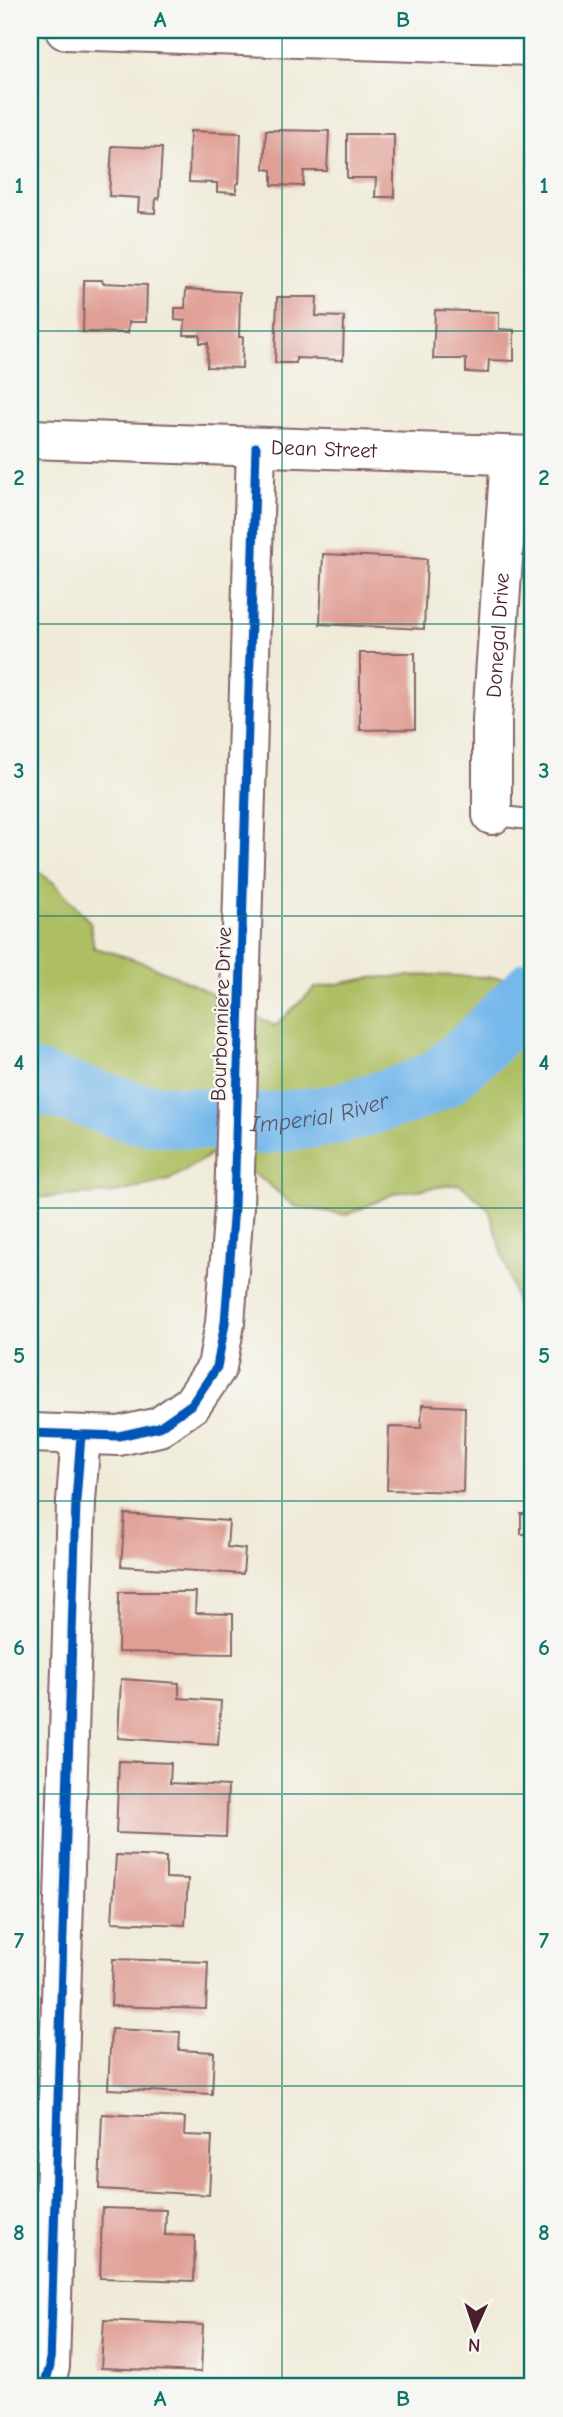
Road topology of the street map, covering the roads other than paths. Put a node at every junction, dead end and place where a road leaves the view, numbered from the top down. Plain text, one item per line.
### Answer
1 (65, 30) edge
2 (533, 46) edge
3 (30, 439) edge
4 (256, 447) junction
5 (522, 456) edge
6 (492, 815) joint
7 (533, 820) edge
8 (30, 1433) edge
9 (81, 1435) junction
10 (44, 2387) edge

1 - 2 street
3 - 4 street, Dean Street
4 - 5 street, Dean Street
4 - 9 street, Bourbonniere Drive
5 - 6 street, Donegal Drive
6 - 7 lane
8 - 9 street, Bourbonniere Drive
9 - 10 street

